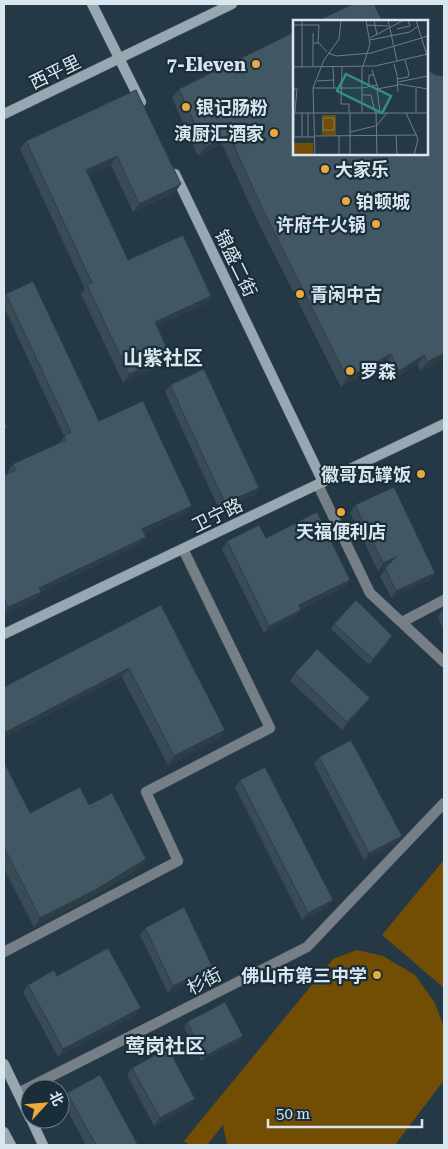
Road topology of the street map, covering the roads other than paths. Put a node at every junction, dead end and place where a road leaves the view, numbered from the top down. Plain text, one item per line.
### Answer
1 (92, 4) edge
2 (232, 4) edge
3 (120, 58) junction
4 (144, 110) edge
5 (4, 114) edge
6 (170, 162) edge
7 (444, 424) edge
8 (320, 483) junction
9 (183, 549) junction
10 (444, 600) edge
11 (402, 622) junction
12 (4, 634) edge
13 (444, 662) edge
14 (444, 803) edge
15 (4, 952) edge
16 (4, 1064) edge
17 (18, 1093) junction
18 (20, 1097) edge
19 (35, 1129) edge
20 (4, 1132) edge
21 (11, 1145) edge
22 (43, 1145) edge

1 - 3 street
2 - 3 street, 西平里
3 - 4 street
3 - 5 street, 西平里
6 - 8 street, 锦盛二街
7 - 8 street, 卫宁路
8 - 9 street, 卫宁路
8 - 11 street
9 - 12 street, 卫宁路
9 - 15 street
10 - 11 street
11 - 13 street
14 - 17 street, 杉街
16 - 17 street
17 - 18 street
19 - 22 street
20 - 21 street

